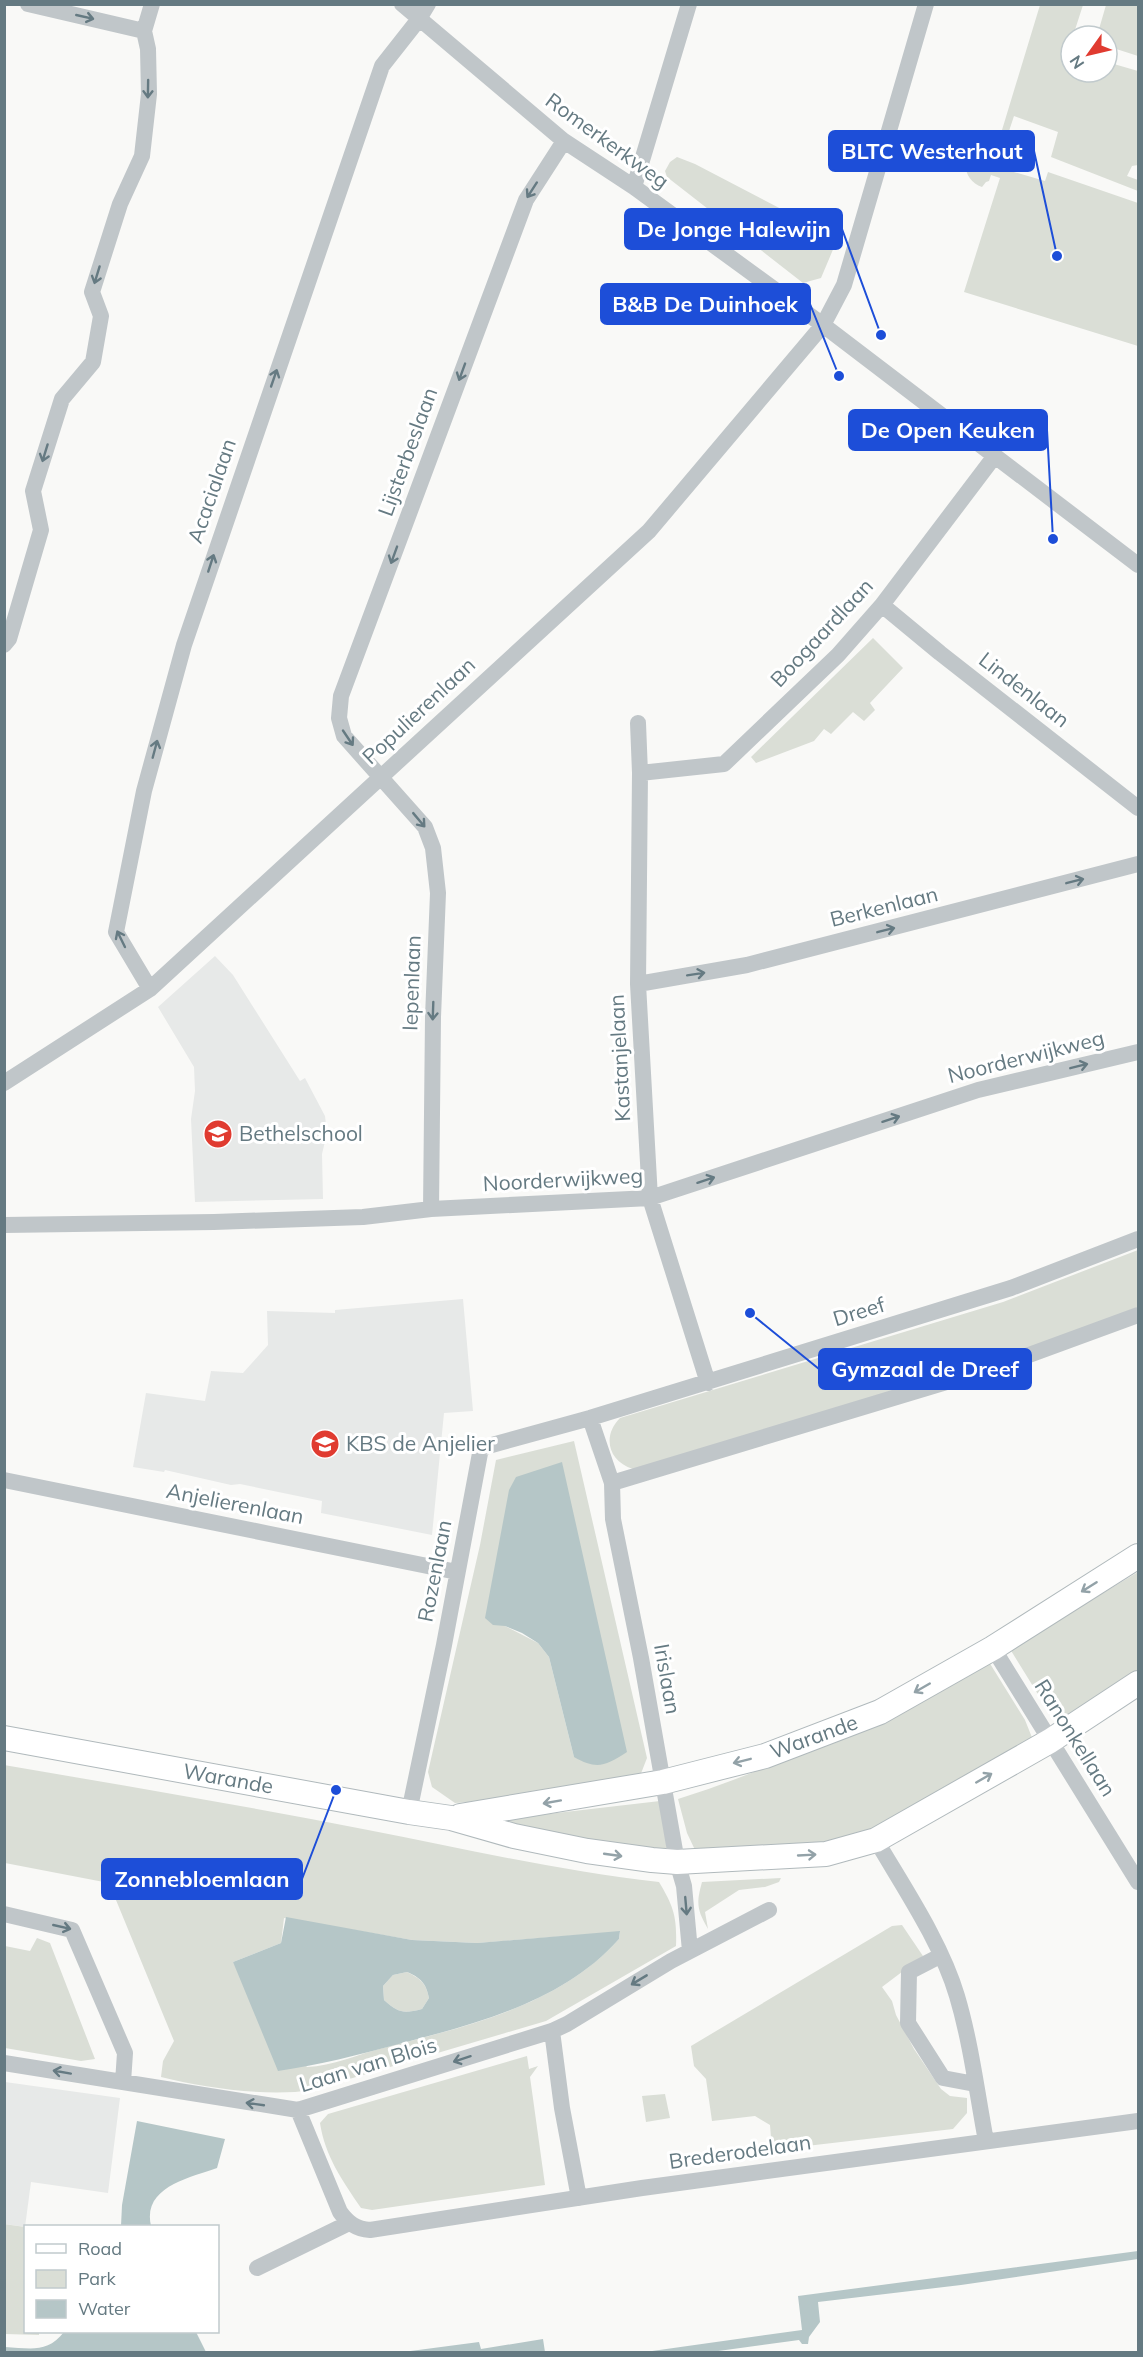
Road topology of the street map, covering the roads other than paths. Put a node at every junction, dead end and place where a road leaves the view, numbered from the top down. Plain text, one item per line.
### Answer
1 (28, 4) edge
2 (153, 4) edge
3 (402, 4) edge
4 (689, 4) edge
5 (926, 4) edge
6 (423, 12) edge
7 (144, 31) junction
8 (564, 141) junction
9 (634, 188) junction
10 (823, 325) junction
11 (994, 457) junction
12 (1138, 566) edge
13 (882, 605) junction
14 (4, 645) edge
15 (638, 723) dead end
16 (640, 773) junction
17 (381, 776) junction
18 (1138, 808) edge
19 (1138, 864) edge
20 (638, 984) junction
21 (150, 989) junction
22 (1138, 1052) edge
23 (4, 1083) edge
24 (650, 1198) junction
25 (431, 1209) junction
26 (4, 1226) edge
27 (1138, 1239) edge
28 (1138, 1315) edge
29 (708, 1383) junction
30 (590, 1418) junction
31 (4, 1480) edge
32 (612, 1483) junction
33 (1138, 1556) edge
34 (457, 1572) junction
35 (993, 1648) junction
36 (1138, 1683) edge
37 (4, 1738) edge
38 (1050, 1741) junction
39 (663, 1782) junction
40 (409, 1812) junction
41 (451, 1818) junction
42 (876, 1840) junction
43 (677, 1862) junction
44 (1138, 1882) edge
45 (769, 1910) dead end
46 (4, 1914) edge
47 (690, 1951) junction
48 (940, 1956) junction
49 (552, 2031) junction
50 (4, 2063) edge
51 (123, 2082) junction
52 (975, 2084) junction
53 (298, 2110) junction
54 (1138, 2121) edge
55 (986, 2141) junction
56 (579, 2198) junction
57 (349, 2223) junction
58 (257, 2268) dead end

1 -> 7 street
2 - 7 street
3 - 6 street, Romerkerkweg
4 - 9 street
5 - 10 street, Populierenlaan
6 - 8 street, Romerkerkweg
21 -> 6 street, Acacialaan
7 -> 14 street
8 - 9 street, Romerkerkweg
8 -> 17 street, Lijsterbeslaan
9 - 10 street, Romerkerkweg
10 - 11 street, Romerkerkweg
10 - 17 street, Populierenlaan
11 - 12 street, Romerkerkweg
11 - 13 street, Boogaardlaan
13 - 16 street, Boogaardlaan
13 - 18 street, Lindenlaan
15 - 16 street, Kastanjelaan
16 - 20 street, Kastanjelaan
17 - 21 street, Populierenlaan
17 -> 25 street, Iepenlaan
20 -> 19 street, Berkenlaan
20 - 24 street, Kastanjelaan
21 - 23 street, Populierenlaan
24 -> 22 street, Noorderwijkweg
24 - 25 street, Noorderwijkweg
24 - 29 street, Kastanjelaan
25 - 26 street, Noorderwijkweg
27 - 29 street, Dreef
28 - 32 street
29 - 30 street, Dreef
30 - 32 street, Irislaan
30 - 34 street, Rozenlaan
31 - 34 street, Anjelierenlaan
32 - 39 street, Irislaan
33 -> 35 main road, Warande
34 - 40 street, Rozenlaan
35 - 38 street, Ranonkellaan
35 -> 39 main road, Warande
36 - 38 main road, Warande
37 - 40 main road, Warande
42 -> 38 main road, Warande
38 - 44 street, Ranonkellaan
39 -> 41 main road, Warande
39 - 43 street, Irislaan
40 - 41 main road, Warande
41 -> 43 main road, Warande
43 -> 42 main road, Warande
42 - 48 street
43 -> 47 street, Irislaan
45 - 47 street, Laan van Blois
46 -> 51 street
47 -> 49 street, Laan van Blois
48 - 52 street
48 - 52 street
49 -> 53 street, Laan van Blois
49 - 56 street
51 -> 50 street, Laan van Blois
53 -> 51 street, Laan van Blois
52 - 55 street
53 - 57 street
54 - 55 street, Brederodelaan
55 - 56 street, Brederodelaan
56 - 57 street, Brederodelaan
57 - 58 street

